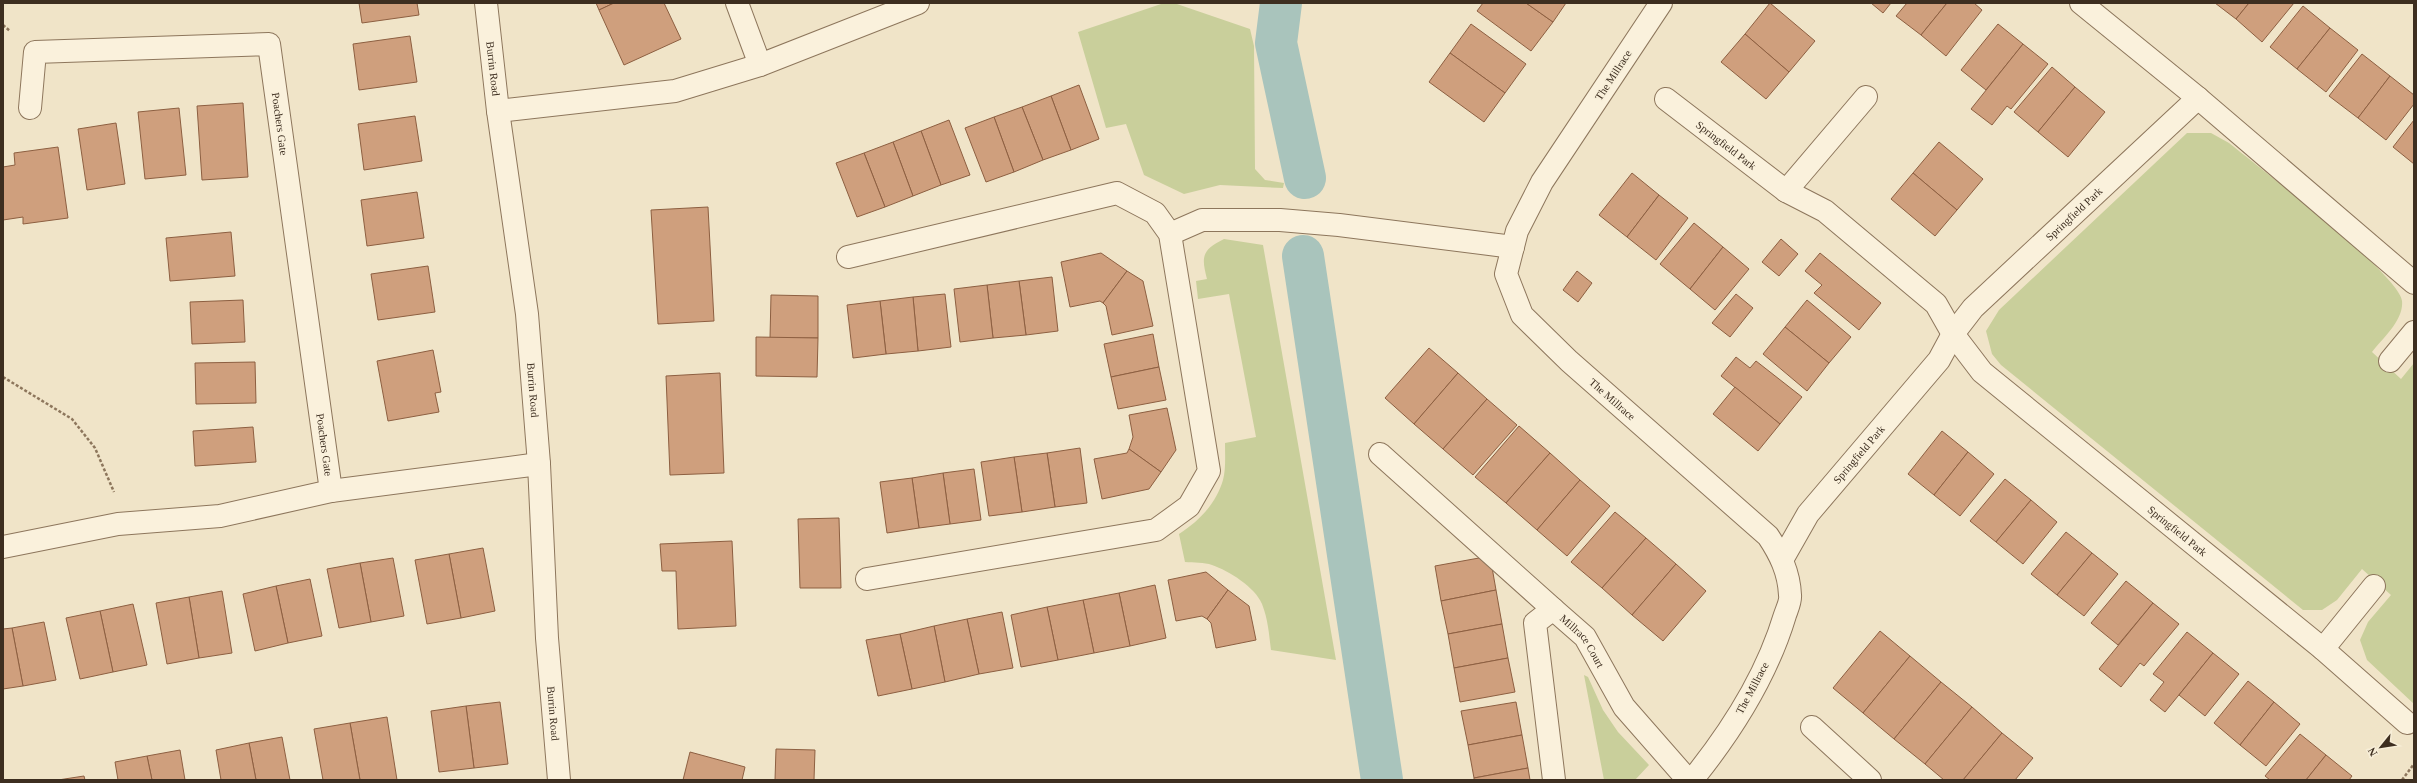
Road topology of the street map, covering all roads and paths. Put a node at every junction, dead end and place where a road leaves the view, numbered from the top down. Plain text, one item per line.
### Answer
1 (486, 3) edge
2 (737, 3) edge
3 (918, 3) edge
4 (1661, 3) edge
5 (2081, 3) edge
6 (760, 65) junction
7 (1866, 97) dead end
8 (2198, 98) junction
9 (1666, 99) dead end
10 (30, 108) dead end
11 (498, 111) junction
12 (1786, 191) junction
13 (1170, 234) junction
14 (1513, 247) junction
15 (848, 258) dead end
16 (2414, 283) edge
17 (2414, 332) edge
18 (1953, 334) junction
19 (2390, 361) dead end
20 (3, 377) edge
21 (1380, 454) dead end
22 (539, 464) junction
23 (331, 491) junction
24 (118, 524) junction
25 (3, 547) edge
26 (1783, 558) junction
27 (867, 578) dead end
28 (2374, 586) dead end
29 (1553, 609) junction
30 (2322, 649) junction
31 (2407, 723) dead end
32 (1812, 727) dead end
33 (2414, 764) edge
34 (1858, 777) edge
35 (559, 780) edge
36 (1554, 780) edge
37 (1688, 780) edge
38 (1692, 780) edge
39 (2402, 780) edge

1 - 11 street, Burrin Road
2 - 6 street
3 - 6 street
4 - 14 street, The Millrace
5 - 8 street
6 - 11 street
7 - 12 street
8 - 16 street
8 - 18 street, Springfield Park
9 - 12 street, Springfield Park
10 - 23 street, Poachers Gate
11 - 22 street, Burrin Road
12 - 18 street, Springfield Park
13 - 14 street
13 - 15 street
13 - 27 street
14 - 26 street, The Millrace
17 - 19 street
18 - 26 street, Springfield Park
18 - 30 street, Springfield Park
20 - 24 path
21 - 29 street
22 - 23 street, Poachers Gate
22 - 35 street, Burrin Road
23 - 24 street, Poachers Gate
24 - 25 street, Poachers Gate
26 - 38 street, The Millrace
28 - 30 street
29 - 36 street, Millrace Court
29 - 37 street, Millrace Court
30 - 31 street, Springfield Park
32 - 34 street
33 - 39 path

